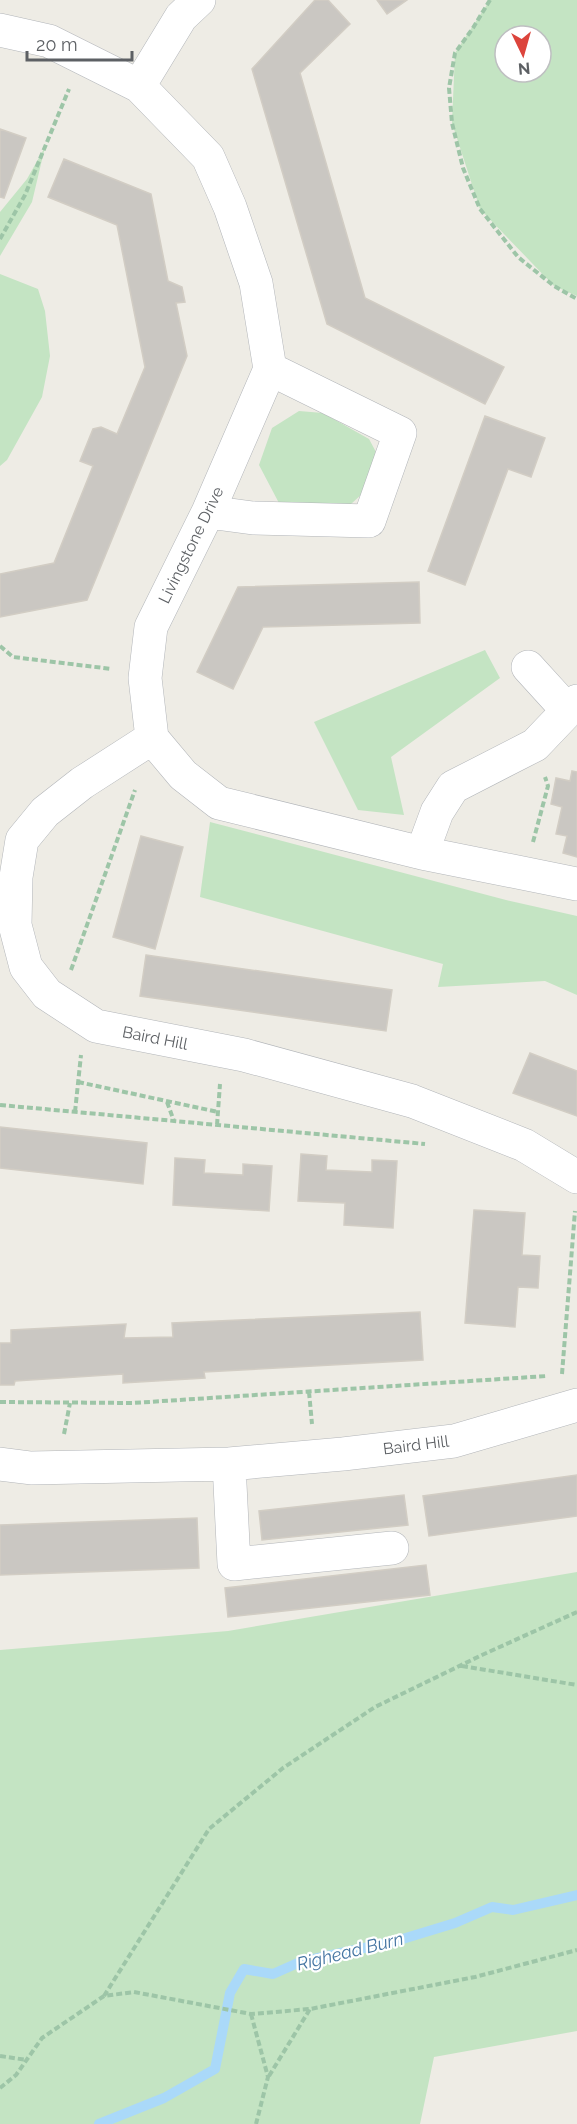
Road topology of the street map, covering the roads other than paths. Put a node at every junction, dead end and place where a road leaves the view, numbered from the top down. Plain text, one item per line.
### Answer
1 (199, 0) edge
2 (0, 30) edge
3 (139, 86) junction
4 (270, 369) junction
5 (208, 512) junction
6 (528, 667) dead end
7 (573, 706) edge
8 (142, 745) junction
9 (422, 853) junction
10 (577, 884) edge
11 (577, 1189) edge
12 (569, 1408) edge
13 (0, 1464) edge
14 (229, 1464) junction
15 (392, 1548) dead end

1 - 3 street
2 - 3 street
3 - 4 street
4 - 5 street, Livingstone Drive
4 - 5 street
5 - 8 street, Livingstone Drive
6 - 7 street
7 - 9 street
8 - 9 street
8 - 11 street, Baird Hill
9 - 10 street
12 - 14 street, Baird Hill
13 - 14 street, Baird Hill
14 - 15 street

